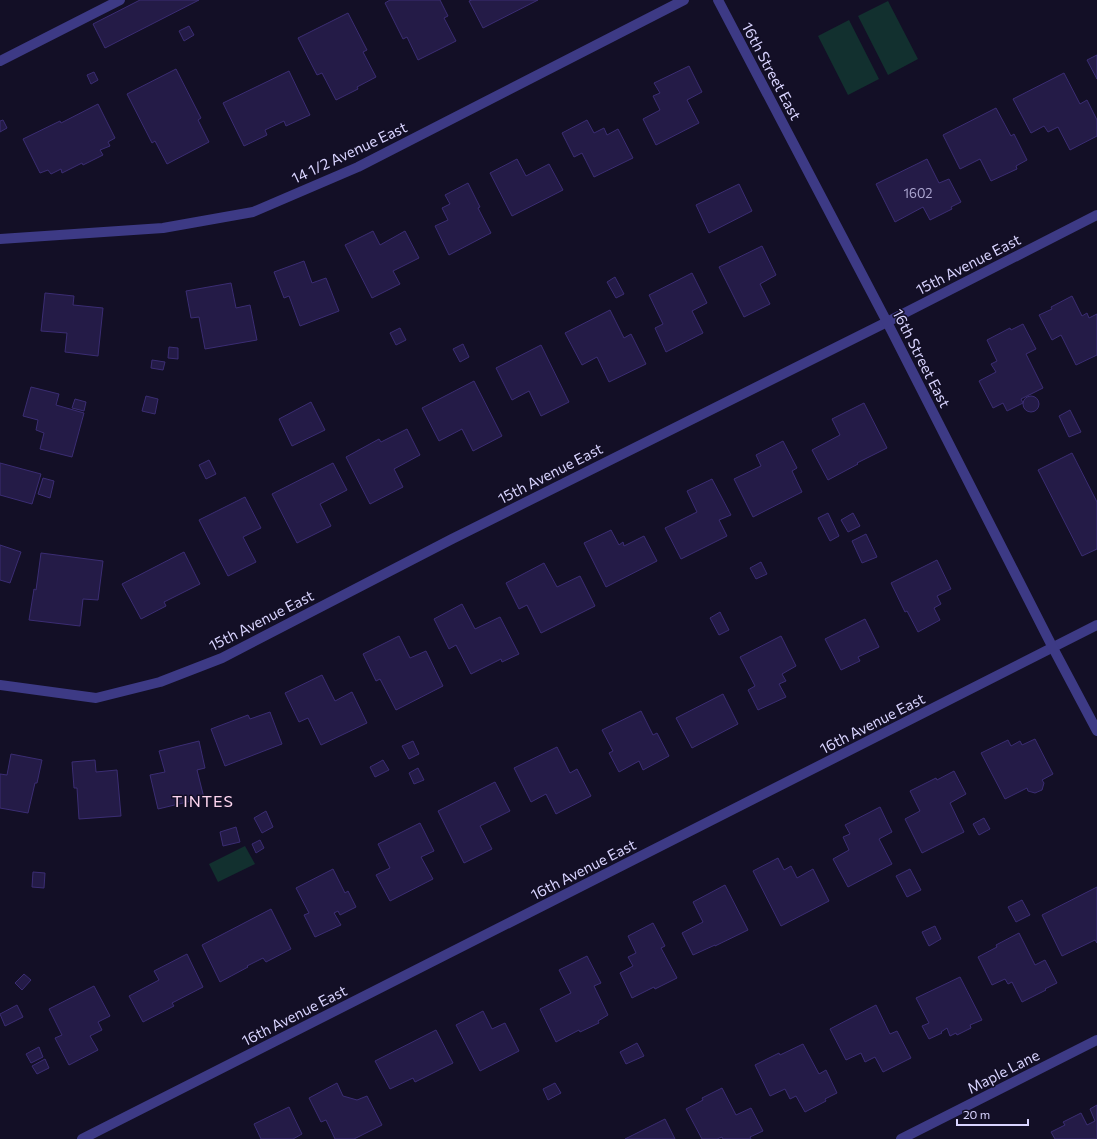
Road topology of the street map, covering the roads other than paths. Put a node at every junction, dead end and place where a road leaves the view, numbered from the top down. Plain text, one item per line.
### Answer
1 (120, 0) edge
2 (684, 0) edge
3 (718, 0) edge
4 (0, 61) edge
5 (1097, 215) edge
6 (0, 239) edge
7 (887, 322) junction
8 (1097, 625) edge
9 (1053, 648) junction
10 (0, 685) edge
11 (1097, 731) edge
12 (1097, 1040) edge
13 (82, 1139) edge
14 (901, 1139) edge

1 - 4 street
2 - 6 street, 14 1/2 Avenue East
3 - 7 street, 16th Street East
5 - 7 street, 15th Avenue East
7 - 9 street, 16th Street East
7 - 10 street, 15th Avenue East
8 - 9 street, 16th Avenue East
9 - 11 street, 16th Street East
9 - 13 street, 16th Avenue East
12 - 14 street, Maple Lane

